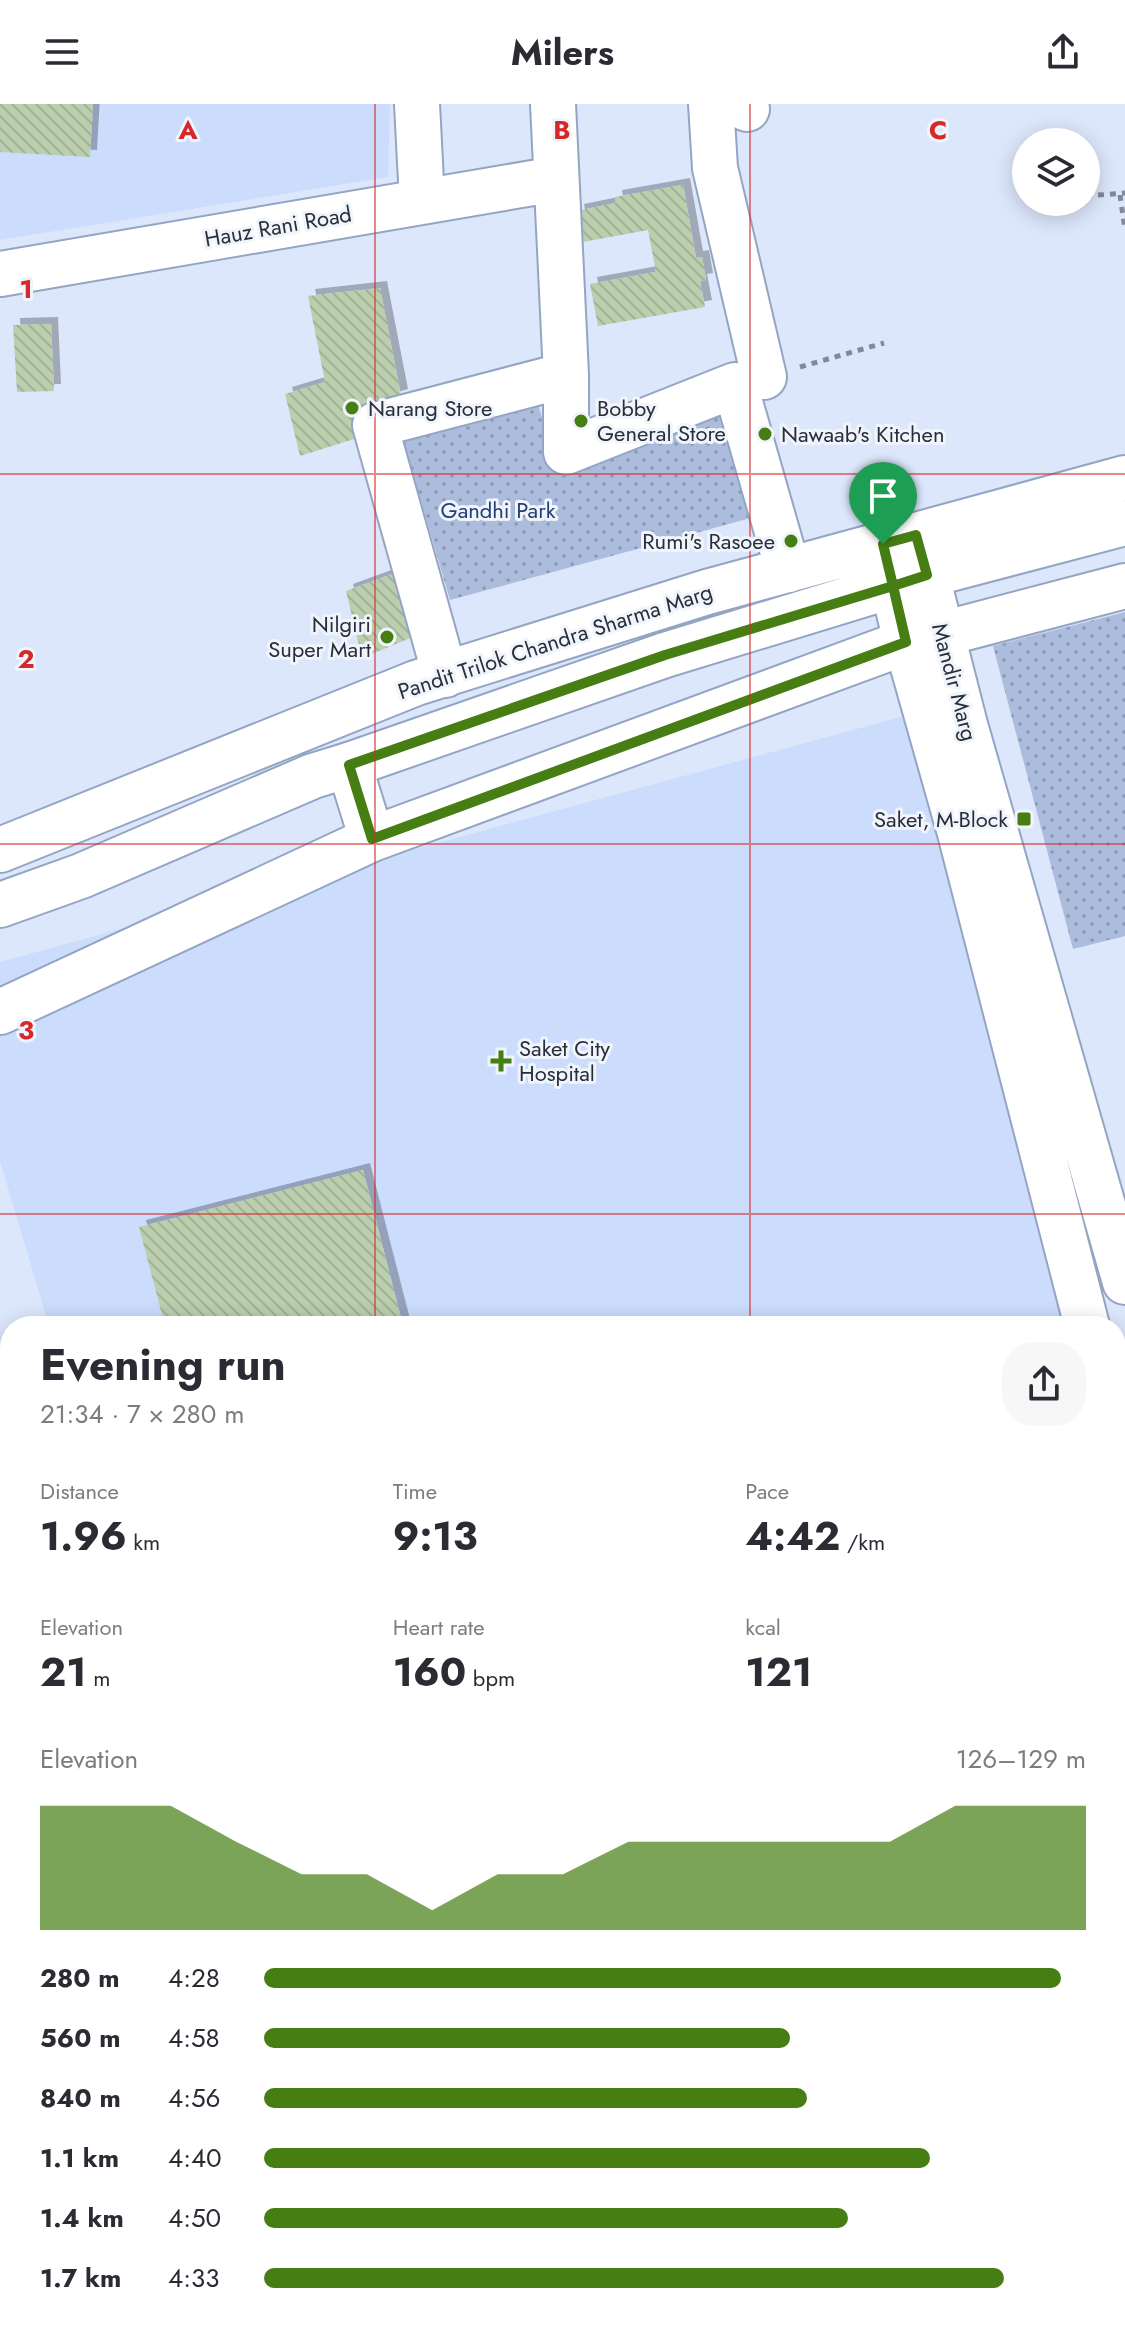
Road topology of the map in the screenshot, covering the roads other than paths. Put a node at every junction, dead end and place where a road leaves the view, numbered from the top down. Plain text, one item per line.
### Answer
1 (417, 104) edge
2 (553, 104) edge
3 (735, 106) edge
4 (556, 179) junction
5 (422, 201) junction
6 (0, 274) edge
7 (566, 375) junction
8 (764, 377) dead end
9 (1125, 478) edge
10 (1125, 523) edge
11 (905, 560) junction
12 (788, 570) junction
13 (1125, 586) edge
14 (924, 638) junction
15 (445, 675) junction
16 (349, 765) junction
17 (977, 831) junction
18 (372, 839) junction
19 (0, 850) edge
20 (0, 905) edge
21 (0, 1012) edge
22 (1125, 1282) edge
23 (1085, 1316) edge

1 - 5 main road
2 - 4 main road
3 - 8 main road
4 - 5 main road, Hauz Rani Road
4 - 7 main road
5 - 6 main road, Hauz Rani Road
7 - 12 main road
7 - 15 main road
9 - 11 main road, Pandit Trilok Chandra Sharma Marg
10 - 11 main road, Pandit Trilok Chandra Sharma Marg
11 - 12 main road, Pandit Trilok Chandra Sharma Marg
11 - 14 main road, Mandir Marg
11 - 16 main road, Pandit Trilok Chandra Sharma Marg
12 - 15 main road, Pandit Trilok Chandra Sharma Marg
13 - 14 main road
14 - 17 main road, Mandir Marg
14 - 18 main road
15 - 19 main road, Pandit Trilok Chandra Sharma Marg
16 - 18 main road
16 - 20 main road, Pandit Trilok Chandra Sharma Marg
17 - 22 main road
17 - 23 main road
18 - 21 main road

